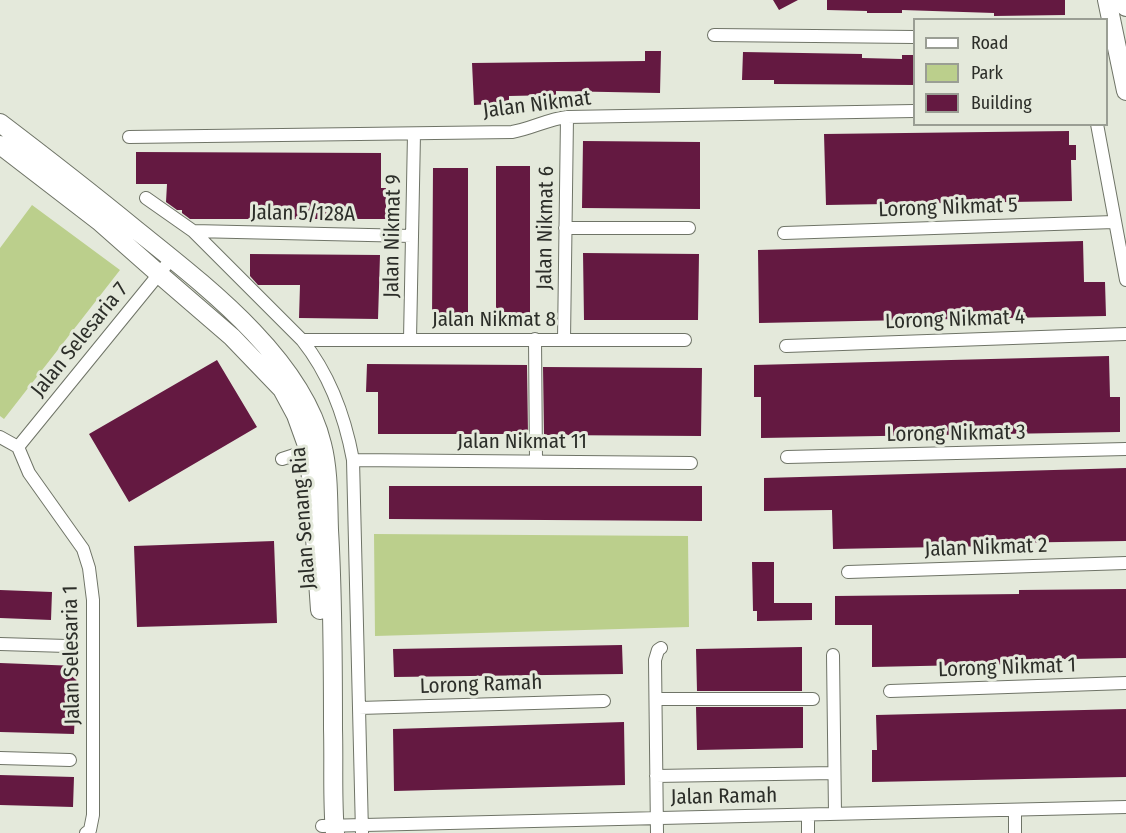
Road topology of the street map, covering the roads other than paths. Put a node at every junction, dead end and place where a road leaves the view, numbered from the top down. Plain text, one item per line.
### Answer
1 (1107, 0) edge
2 (1124, 0) edge
3 (1126, 7) edge
4 (714, 35) dead end
5 (913, 37) edge
6 (1111, 39) edge
7 (1126, 91) edge
8 (913, 111) edge
9 (567, 117) junction
10 (0, 123) edge
11 (1097, 126) edge
12 (414, 134) junction
13 (129, 137) dead end
14 (0, 145) edge
15 (146, 198) dead end
16 (1114, 222) junction
17 (565, 228) junction
18 (689, 228) dead end
19 (192, 231) junction
20 (784, 232) dead end
21 (412, 236) junction
22 (172, 258) junction
23 (159, 274) junction
24 (1126, 280) edge
25 (1126, 334) edge
26 (410, 339) junction
27 (535, 339) junction
28 (302, 340) junction
29 (564, 340) junction
30 (685, 340) dead end
31 (786, 346) dead end
32 (0, 437) edge
33 (18, 447) junction
34 (316, 448) junction
35 (1126, 449) edge
36 (787, 457) dead end
37 (282, 459) dead end
38 (353, 460) junction
39 (537, 461) junction
40 (691, 463) dead end
41 (1126, 563) edge
42 (848, 572) dead end
43 (0, 644) edge
44 (67, 646) dead end
45 (661, 648) dead end
46 (833, 655) dead end
47 (1126, 683) edge
48 (890, 691) dead end
49 (656, 699) junction
50 (813, 699) dead end
51 (604, 701) dead end
52 (359, 708) junction
53 (0, 758) edge
54 (70, 760) dead end
55 (834, 773) junction
56 (656, 776) junction
57 (1126, 807) edge
58 (1015, 810) junction
59 (835, 814) junction
60 (808, 815) junction
61 (656, 819) junction
62 (329, 829) edge
63 (362, 829) edge
64 (88, 831) edge
65 (657, 833) edge
66 (808, 833) edge
67 (1015, 833) edge

1 - 6 street
2 - 3 street
4 - 5 street
6 - 7 street
8 - 9 street, Jalan Nikmat
9 - 12 street, Jalan Nikmat
9 - 17 street, Jalan Nikmat 6
10 - 22 street, Jalan Senang Ria
11 - 16 street
12 - 13 street, Jalan Nikmat
12 - 21 street, Jalan Nikmat 9
14 - 23 street, Jalan Senang Ria
15 - 19 street
16 - 20 street, Lorong Nikmat 5
16 - 24 street
17 - 18 street
17 - 29 street, Jalan Nikmat 6
19 - 21 street, Jalan 5/128A
19 - 28 street
21 - 26 street, Jalan Nikmat 9
22 - 23 street, Jalan Selesaria 7
22 - 34 street, Jalan Senang Ria
23 - 33 street, Jalan Selesaria 7
23 - 34 street, Jalan Senang Ria
25 - 31 street, Lorong Nikmat 4
26 - 27 street, Jalan Nikmat 8
26 - 28 street, Jalan Nikmat 8
27 - 29 street, Jalan Nikmat 8
27 - 39 street
28 - 38 street
29 - 30 street, Jalan Nikmat 8
32 - 33 street
33 - 64 street, Jalan Selesaria 1
34 - 37 street
34 - 62 street, Jalan Senang Ria
35 - 36 street, Lorong Nikmat 3
38 - 39 street, Jalan Nikmat 11
38 - 52 street
39 - 40 street, Jalan Nikmat 11
41 - 42 street, Jalan Nikmat 2
43 - 44 street
45 - 49 street
46 - 55 street
47 - 48 street, Lorong Nikmat 1
49 - 50 street
49 - 56 street
51 - 52 street, Lorong Ramah
52 - 63 street
53 - 54 street
55 - 56 street
55 - 59 street
56 - 61 street
57 - 58 street, Jalan Ramah
58 - 59 street, Jalan Ramah
58 - 67 street
59 - 60 street, Jalan Ramah
60 - 61 street, Jalan Ramah
60 - 66 street
61 - 63 street, Jalan Ramah
61 - 65 street
62 - 63 street, Jalan Ramah

